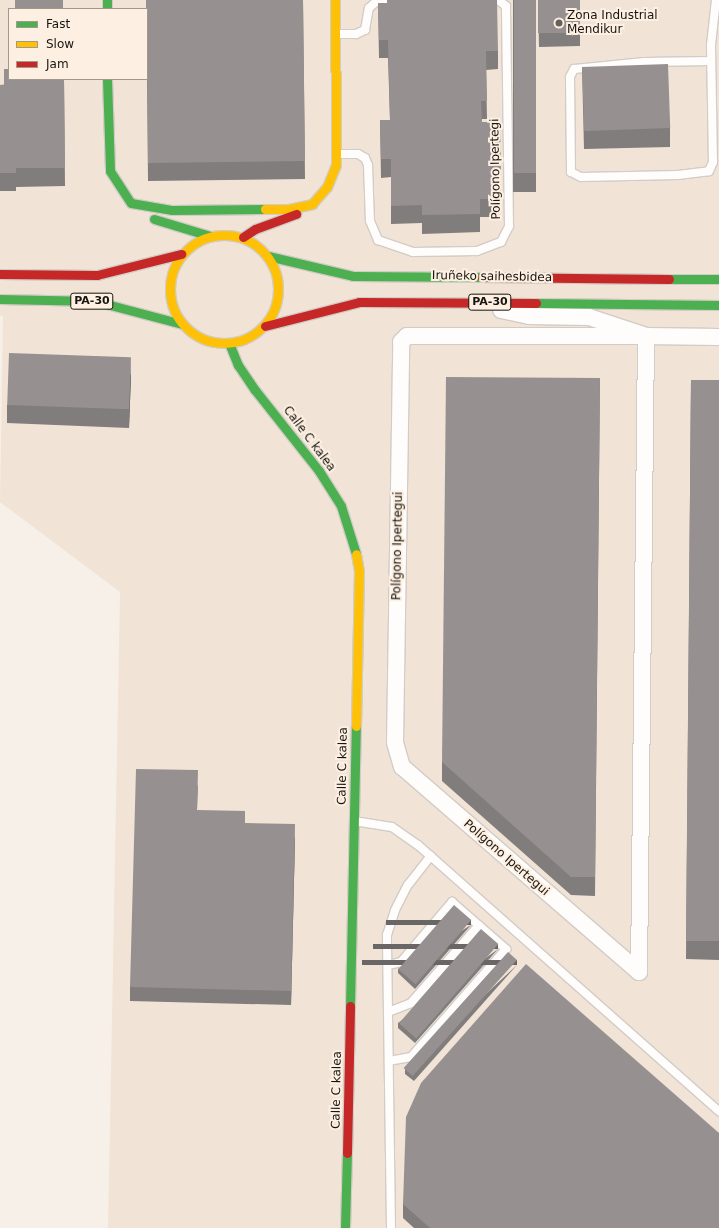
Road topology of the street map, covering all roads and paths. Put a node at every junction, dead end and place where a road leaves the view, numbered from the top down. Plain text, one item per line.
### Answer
1 (334, 0) edge
2 (385, 0) edge
3 (498, 0) edge
4 (716, 0) edge
5 (335, 34) junction
6 (711, 61) junction
7 (107, 80) edge
8 (336, 154) junction
9 (131, 203) junction
10 (312, 204) junction
11 (210, 236) junction
12 (243, 237) junction
13 (182, 254) junction
14 (268, 256) junction
15 (0, 274) edge
16 (719, 279) edge
17 (0, 299) edge
18 (464, 302) junction
19 (719, 305) edge
20 (182, 324) junction
21 (265, 326) junction
22 (646, 336) junction
23 (719, 337) edge
24 (229, 343) junction
25 (354, 821) junction
26 (431, 856) junction
27 (479, 925) junction
28 (388, 965) junction
29 (388, 1012) junction
30 (389, 1061) junction
31 (719, 1111) edge
32 (345, 1228) edge
33 (391, 1228) edge

1 - 5 main road
2 - 5 lane
3 - 8 lane, Polígono Ipertegi
4 - 6 lane
5 - 8 main road
6 - 6 lane
7 - 9 main road
8 - 10 main road
9 - 10 main road
9 - 11 main road
10 - 12 main road
11 - 12 main road, PA-30
11 - 13 main road, PA-30
12 - 14 main road, PA-30
13 - 15 main road, PA-30
13 - 20 main road, PA-30
14 - 16 main road, Iruñeko saihesbidea / PA-30
14 - 21 main road, PA-30
17 - 20 main road, PA-30
18 - 19 main road, Iruñeko saihesbidea / PA-30
18 - 21 main road, Iruñeko saihesbidea / PA-30
18 - 22 street, Iruñeko saihesbidea
20 - 24 main road, PA-30
21 - 24 main road, PA-30
22 - 22 street, Polígono Ipertegui
22 - 23 street, Iruñeko saihesbidea
24 - 25 main road, Calle C kalea
25 - 26 lane
25 - 32 main road, Calle C kalea
26 - 28 lane
26 - 31 lane
27 - 28 lane
27 - 29 lane
27 - 30 lane
28 - 29 lane
29 - 30 lane
30 - 33 lane

